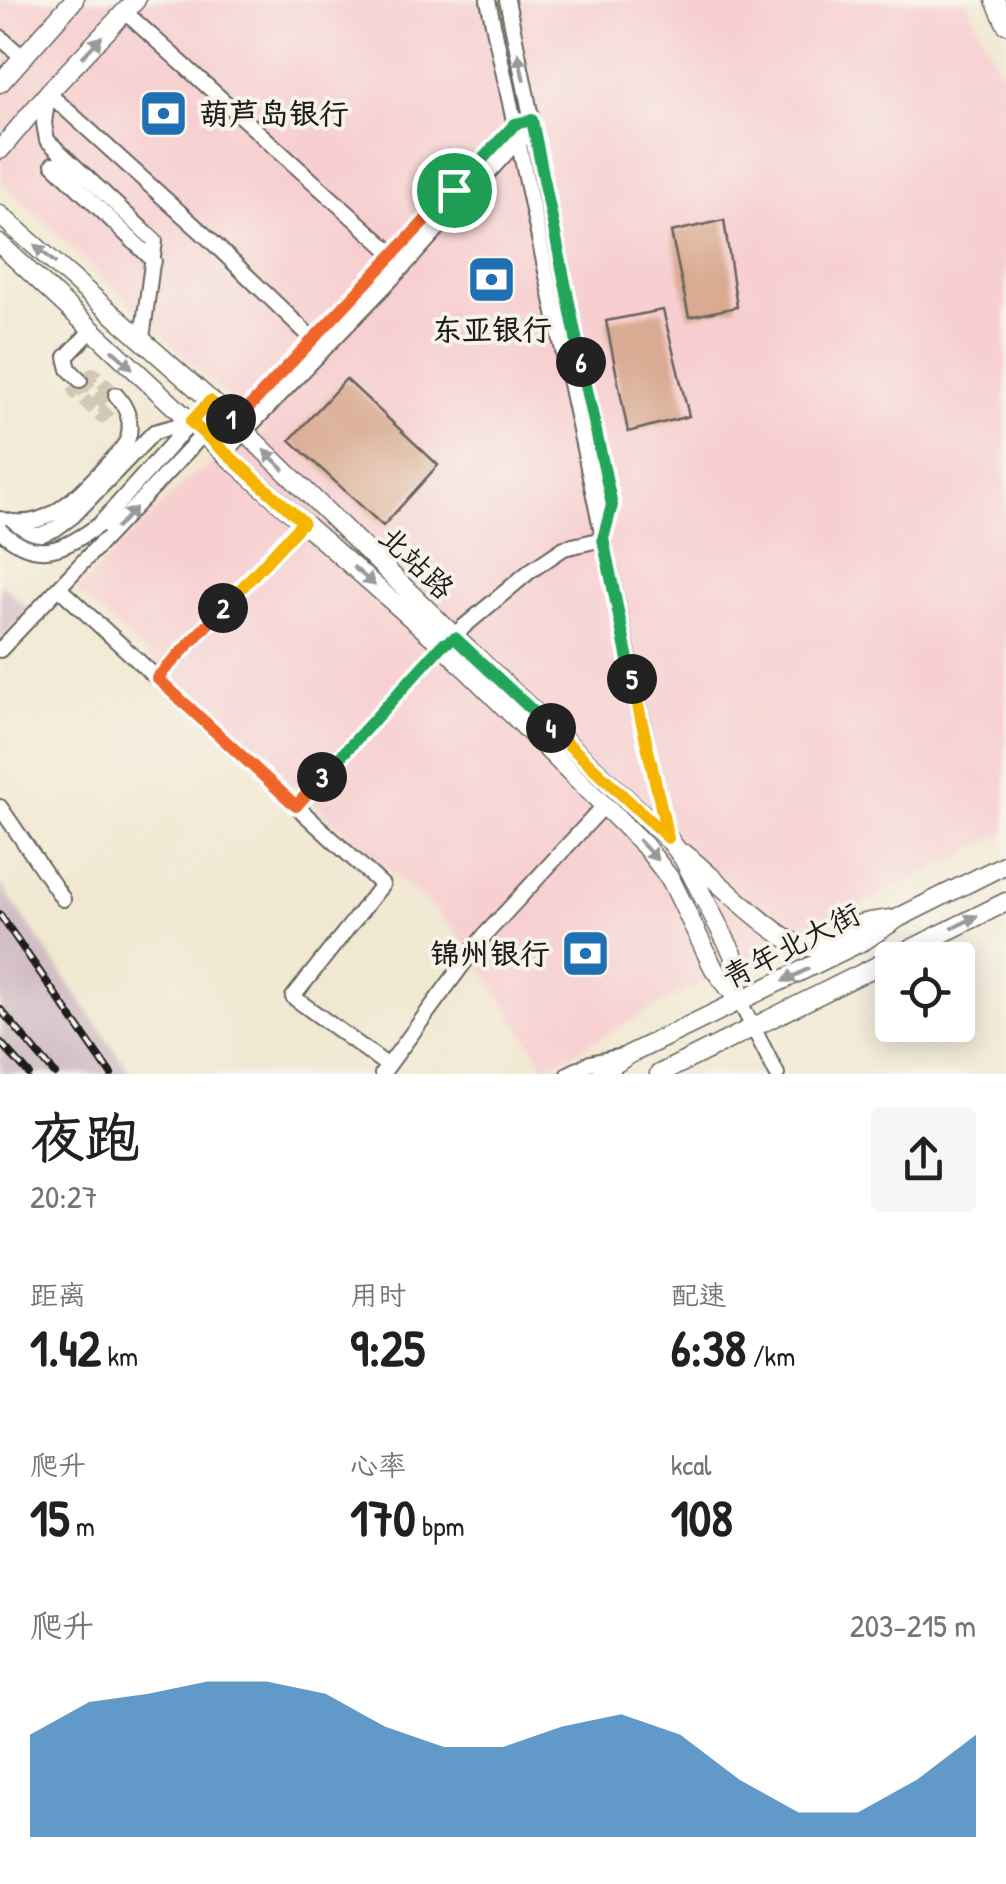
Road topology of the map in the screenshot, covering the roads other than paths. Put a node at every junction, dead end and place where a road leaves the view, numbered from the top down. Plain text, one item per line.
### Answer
1 (74, 0) edge
2 (488, 0) edge
3 (507, 0) edge
4 (995, 0) edge
5 (130, 6) edge
6 (1006, 24) edge
7 (0, 37) edge
8 (22, 57) junction
9 (0, 83) edge
10 (48, 93) junction
11 (515, 124) junction
12 (533, 127) junction
13 (518, 141) junction
14 (0, 150) edge
15 (53, 164) dead end
16 (0, 215) edge
17 (0, 244) edge
18 (400, 260) junction
19 (154, 261) junction
20 (91, 331) junction
21 (142, 339) junction
22 (319, 345) junction
23 (80, 380) tunnel mouth
24 (116, 395) dead end
25 (229, 416) junction
26 (208, 438) junction
27 (0, 519) edge
28 (303, 522) junction
29 (0, 532) edge
30 (603, 539) junction
31 (60, 589) junction
32 (449, 641) junction
33 (0, 650) edge
34 (157, 678) junction
35 (296, 806) junction
36 (0, 807) edge
37 (604, 807) junction
38 (672, 843) junction
39 (1006, 864) edge
40 (63, 899) dead end
41 (1006, 902) edge
42 (900, 917) junction
43 (740, 1002) junction
44 (753, 1028) junction
45 (628, 1055) junction
46 (385, 1070) edge
47 (568, 1074) edge
48 (601, 1074) edge
49 (659, 1074) edge
50 (776, 1074) edge

1 - 8 main road
2 - 11 street
12 -> 3 street
4 - 6 main road
10 -> 5 main road
5 - 18 street
7 - 8 street
8 - 9 main road
10 - 14 main road
10 - 19 street
10 - 22 street
11 - 12 street
11 - 13 street
11 - 18 street
12 - 13 street
12 - 30 street
13 - 18 street
13 - 30 street
15 - 19 street
21 -> 16 main road, 北站路
17 - 20 main road, 北站路
18 - 22 street
19 - 21 street
20 - 23 street
20 -> 26 main road, 北站路
21 - 25 main road, 北站路
22 - 25 street
24 - 27 street
25 - 26 street
25 - 26 street
32 -> 25 main road, 北站路
26 - 28 main road, 北站路
26 - 29 street
26 - 29 street, bridge
31 -> 26 street
28 -> 32 main road, 北站路
28 - 34 street
30 - 32 street
30 - 38 street
31 - 33 street
31 - 34 street
32 - 35 street
32 - 37 main road, 北站路
32 - 38 main road, 北站路
34 - 35 street
35 - 46 street
36 - 40 street
37 -> 43 main road, 北站路
37 - 46 street
38 - 42 main road
38 - 43 main road, 北站路
39 - 42 main road, 青年北大街
44 -> 41 main road, 青年北大街
42 -> 43 main road, 青年北大街
43 - 44 street
43 - 45 main road, 青年北大街
44 - 49 main road, 青年北大街
44 - 50 street
45 - 47 street
45 - 48 main road, 青年北大街

